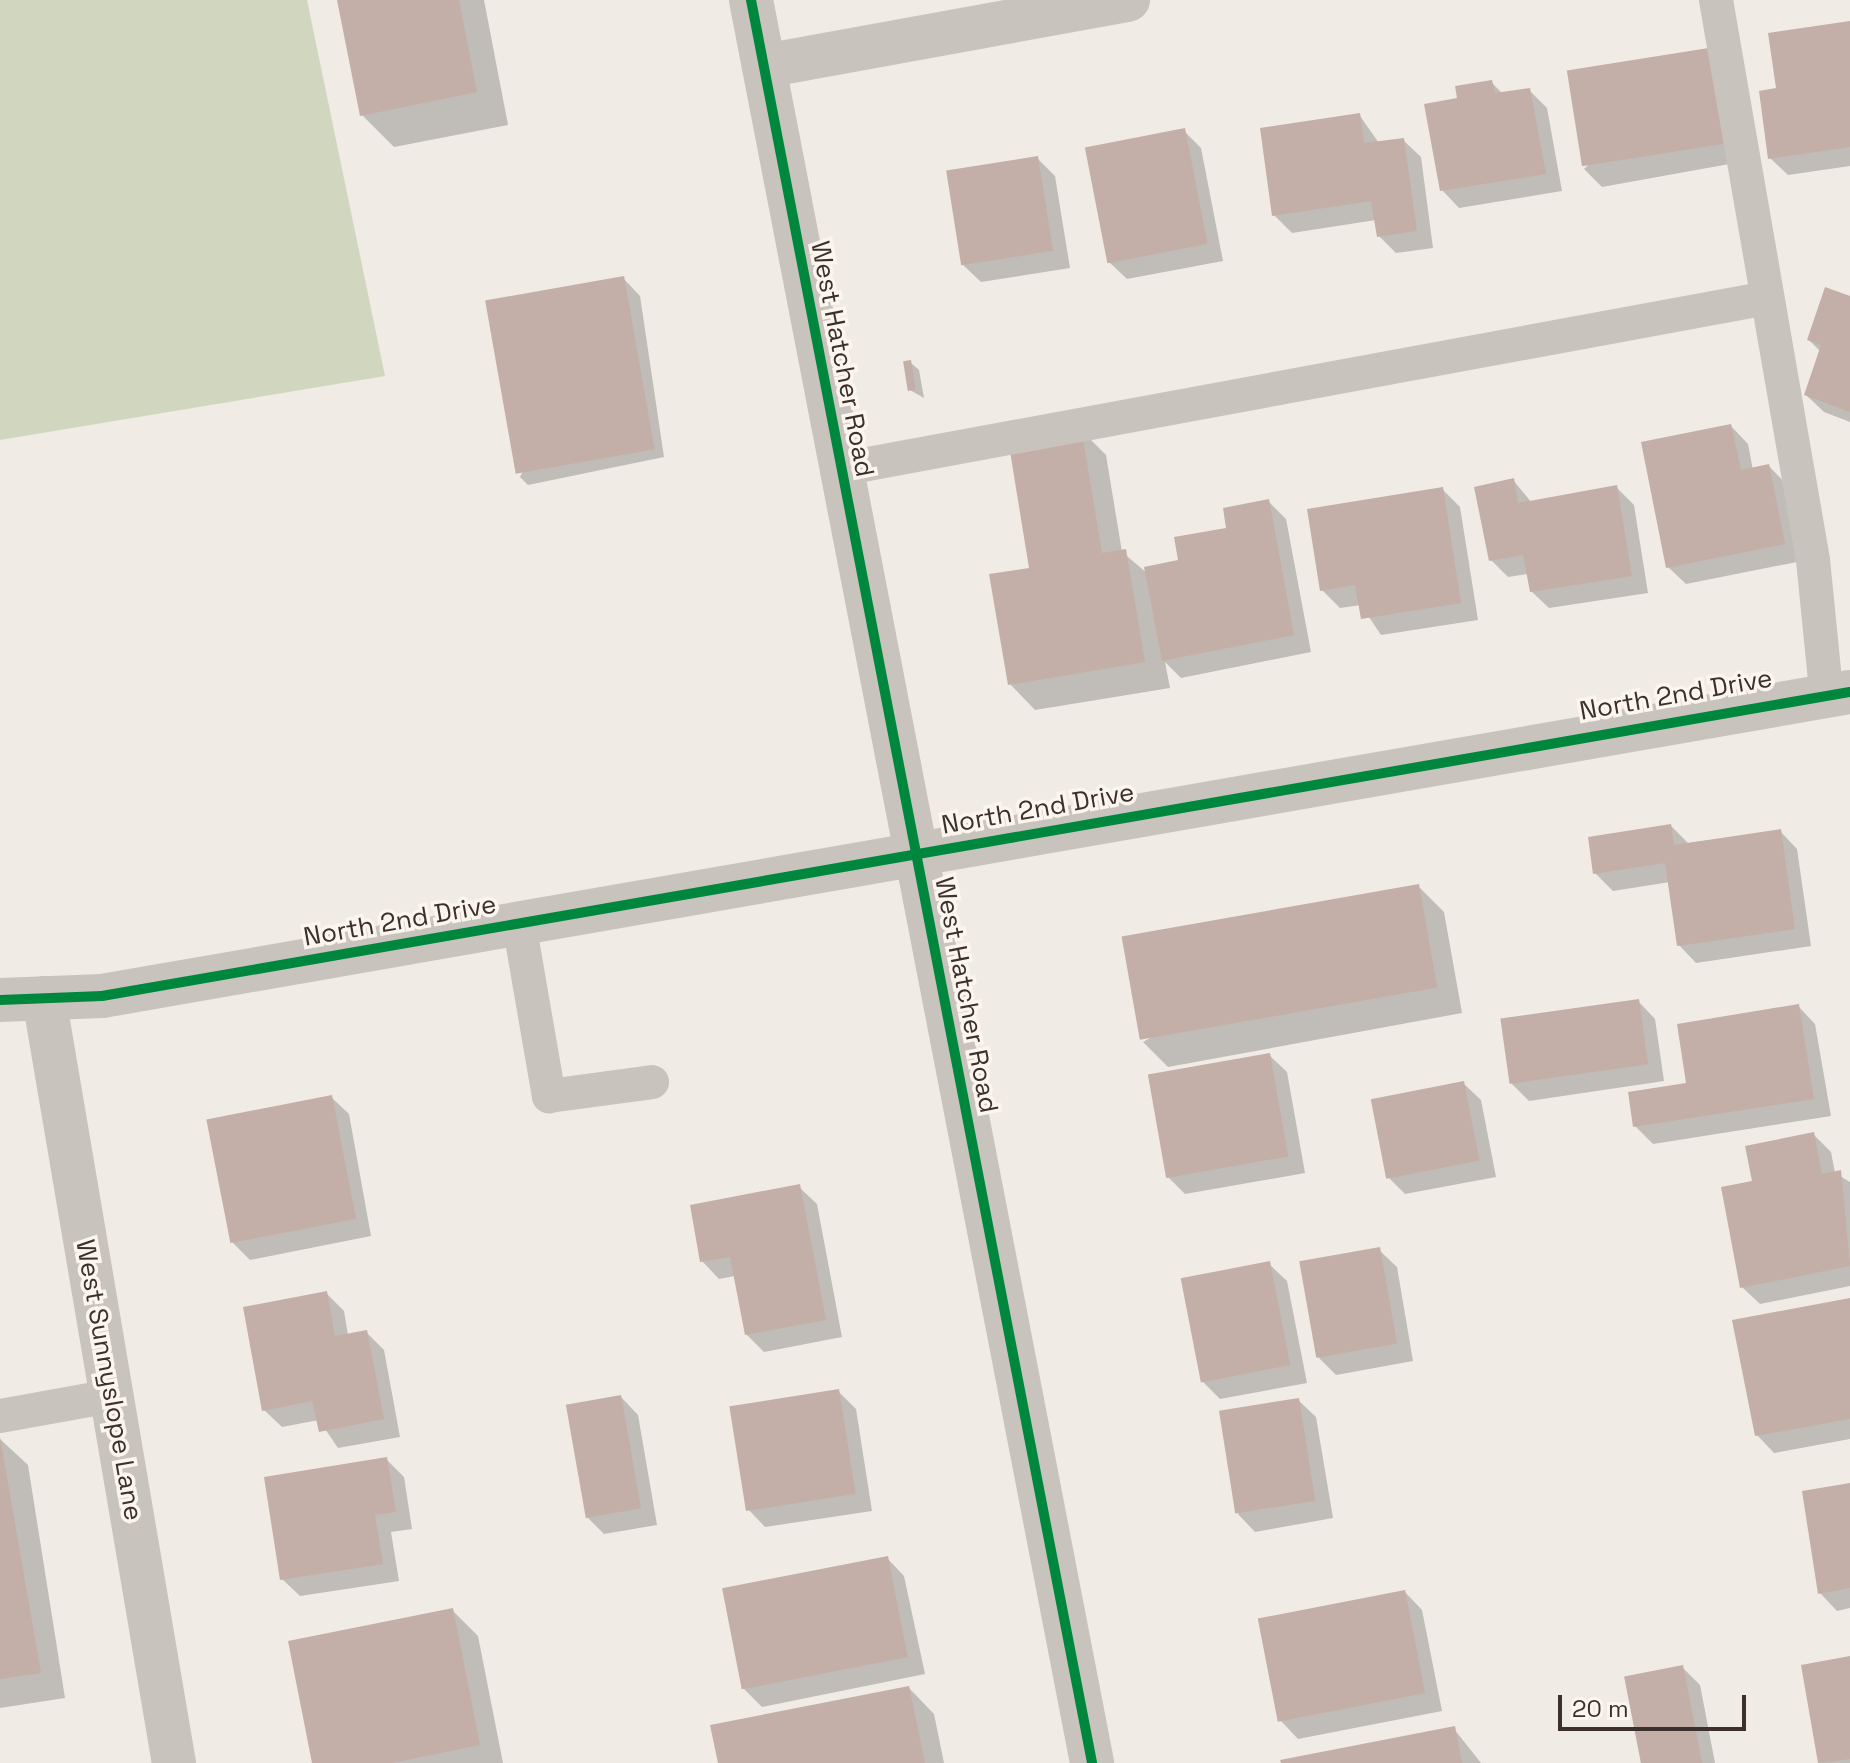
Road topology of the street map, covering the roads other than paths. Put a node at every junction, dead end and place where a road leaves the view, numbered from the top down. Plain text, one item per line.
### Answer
1 (751, 0) edge
2 (1128, 0) edge
3 (1716, 0) edge
4 (764, 66) junction
5 (1767, 298) junction
6 (841, 469) junction
7 (1838, 691) edge
8 (916, 853) junction
9 (519, 923) junction
10 (44, 998) junction
11 (0, 1000) edge
12 (652, 1082) dead end
13 (111, 1396) junction
14 (0, 1416) edge
15 (174, 1763) edge
16 (1092, 1763) edge

1 - 4 street, West Hatcher Road
2 - 4 street
3 - 5 lane
4 - 6 street, West Hatcher Road
5 - 6 lane
5 - 7 lane
6 - 8 street, West Hatcher Road
7 - 8 street, North 2nd Drive
8 - 9 street, North 2nd Drive
8 - 16 street, West Hatcher Road
9 - 10 street, North 2nd Drive
9 - 12 lane
10 - 11 street, North 2nd Drive
10 - 13 street, West Sunnyslope Lane
13 - 14 lane
13 - 15 street, West Sunnyslope Lane

